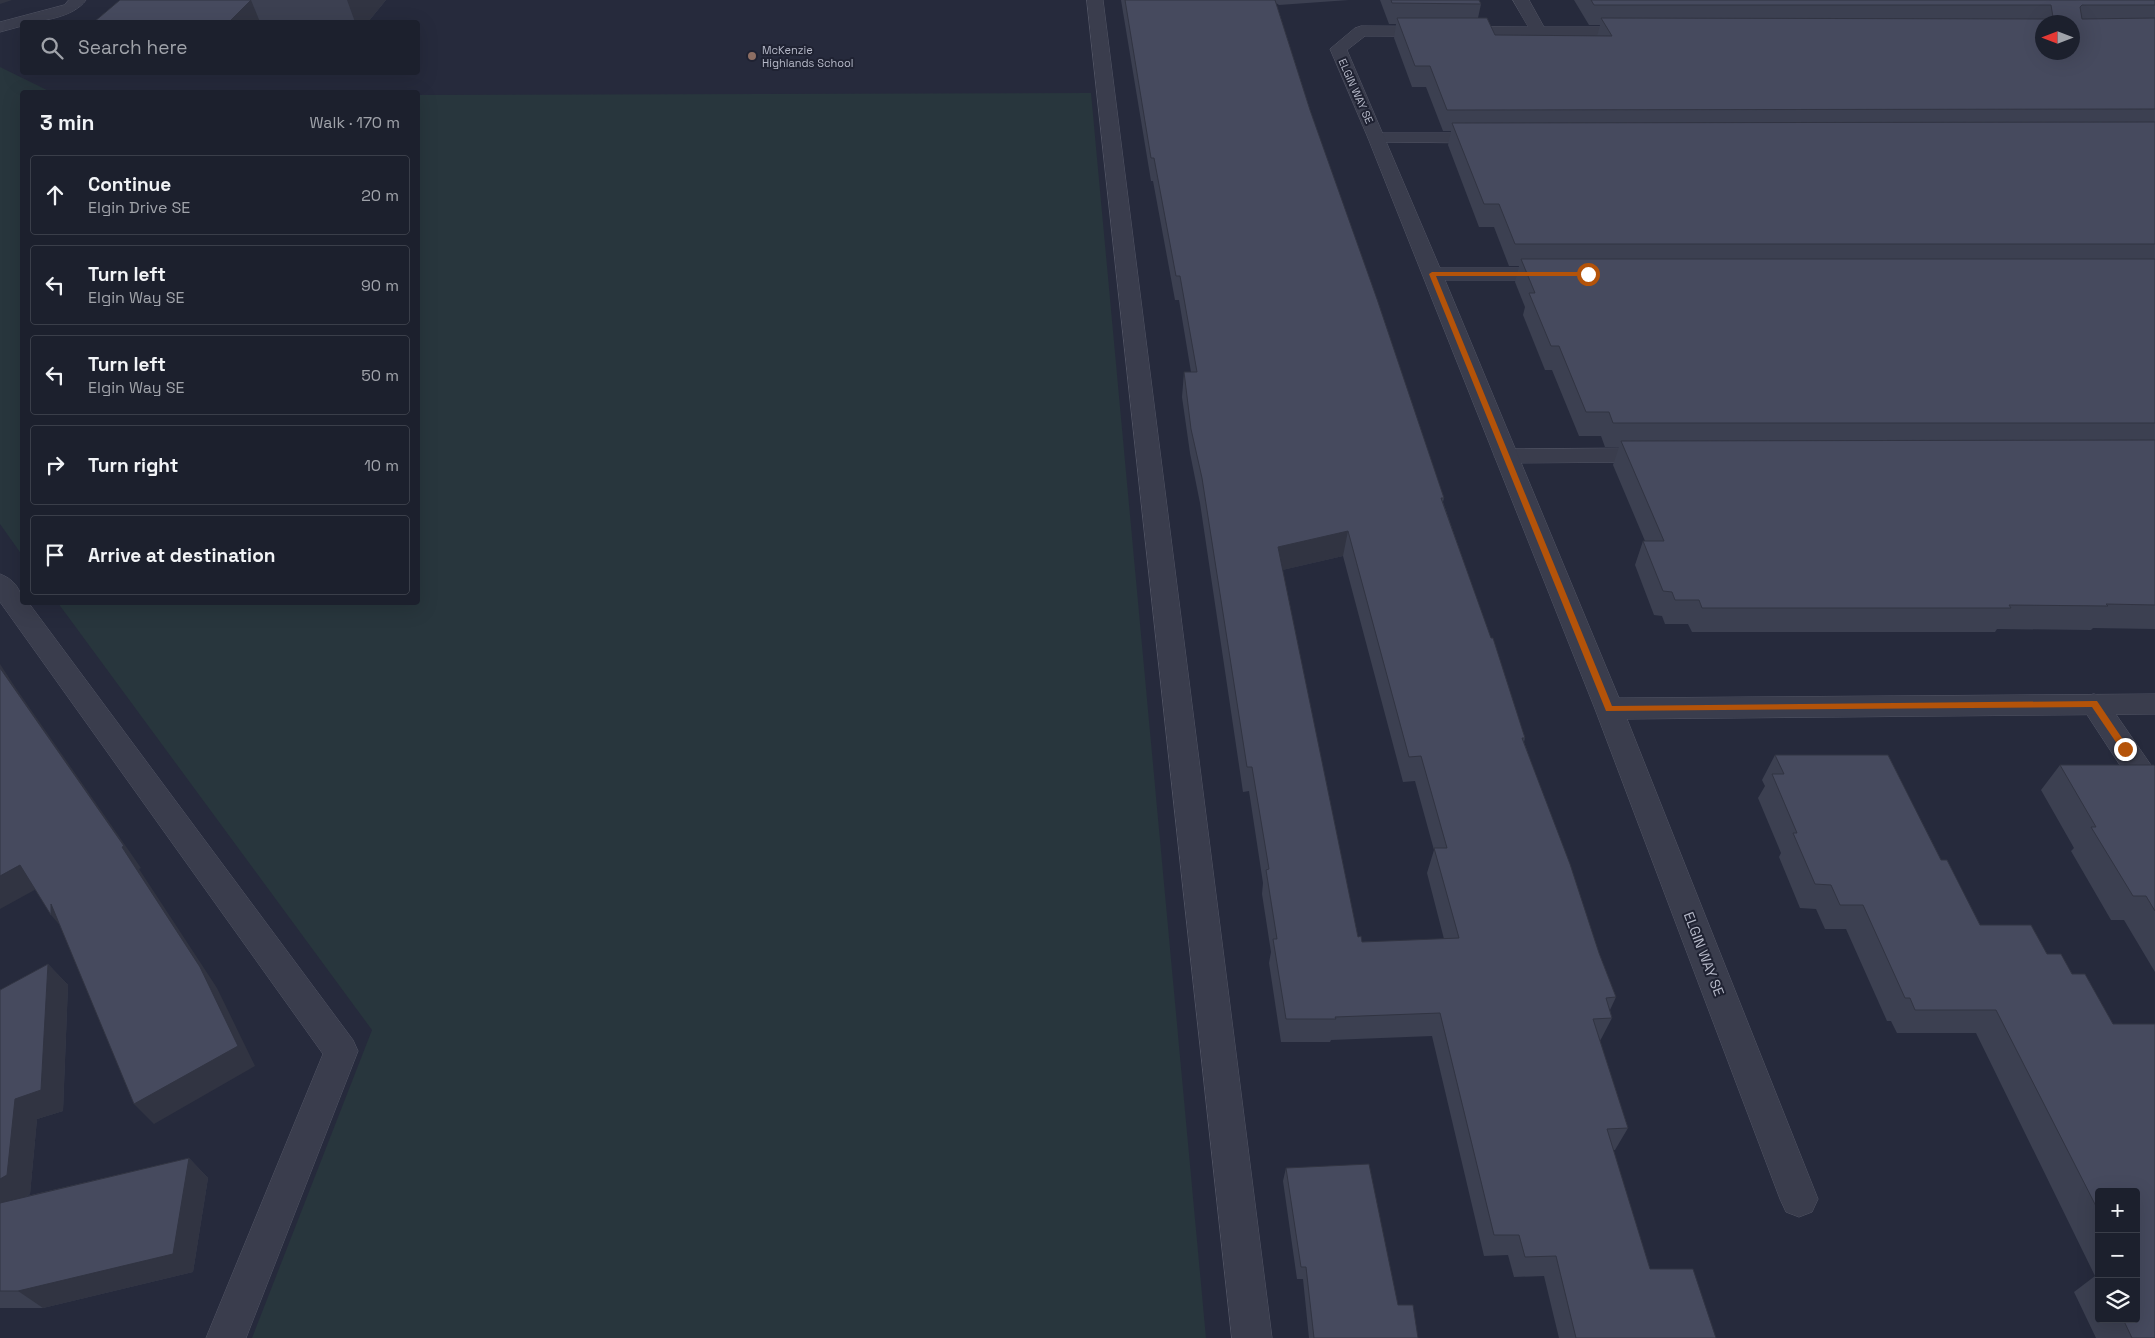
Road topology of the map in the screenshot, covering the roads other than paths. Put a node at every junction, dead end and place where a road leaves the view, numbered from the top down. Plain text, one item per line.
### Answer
1 (78, 0) edge
2 (1095, 0) edge
3 (1521, 0) edge
4 (25, 20) edge
5 (20, 21) edge
6 (0, 27) edge
7 (1539, 32) junction
8 (1658, 32) edge
9 (1377, 138) junction
10 (1506, 138) edge
11 (1432, 274) junction
12 (1570, 274) edge
13 (1506, 456) junction
14 (1676, 456) edge
15 (0, 583) edge
16 (2094, 704) junction
17 (2155, 704) edge
18 (1609, 709) junction
19 (2155, 794) edge
20 (1799, 1199) dead end
21 (226, 1338) edge
22 (1252, 1338) edge

1 - 4 street
2 - 22 street
3 - 7 street
5 - 6 street
7 - 8 street, ELGIN WAY SE
7 - 9 street, ELGIN WAY SE
9 - 10 street
9 - 11 street, ELGIN WAY SE
11 - 12 street
11 - 13 street, ELGIN WAY SE
13 - 14 street
13 - 18 street, ELGIN WAY SE
15 - 21 street
16 - 17 street
16 - 18 street
16 - 19 street
18 - 20 street, ELGIN WAY SE

